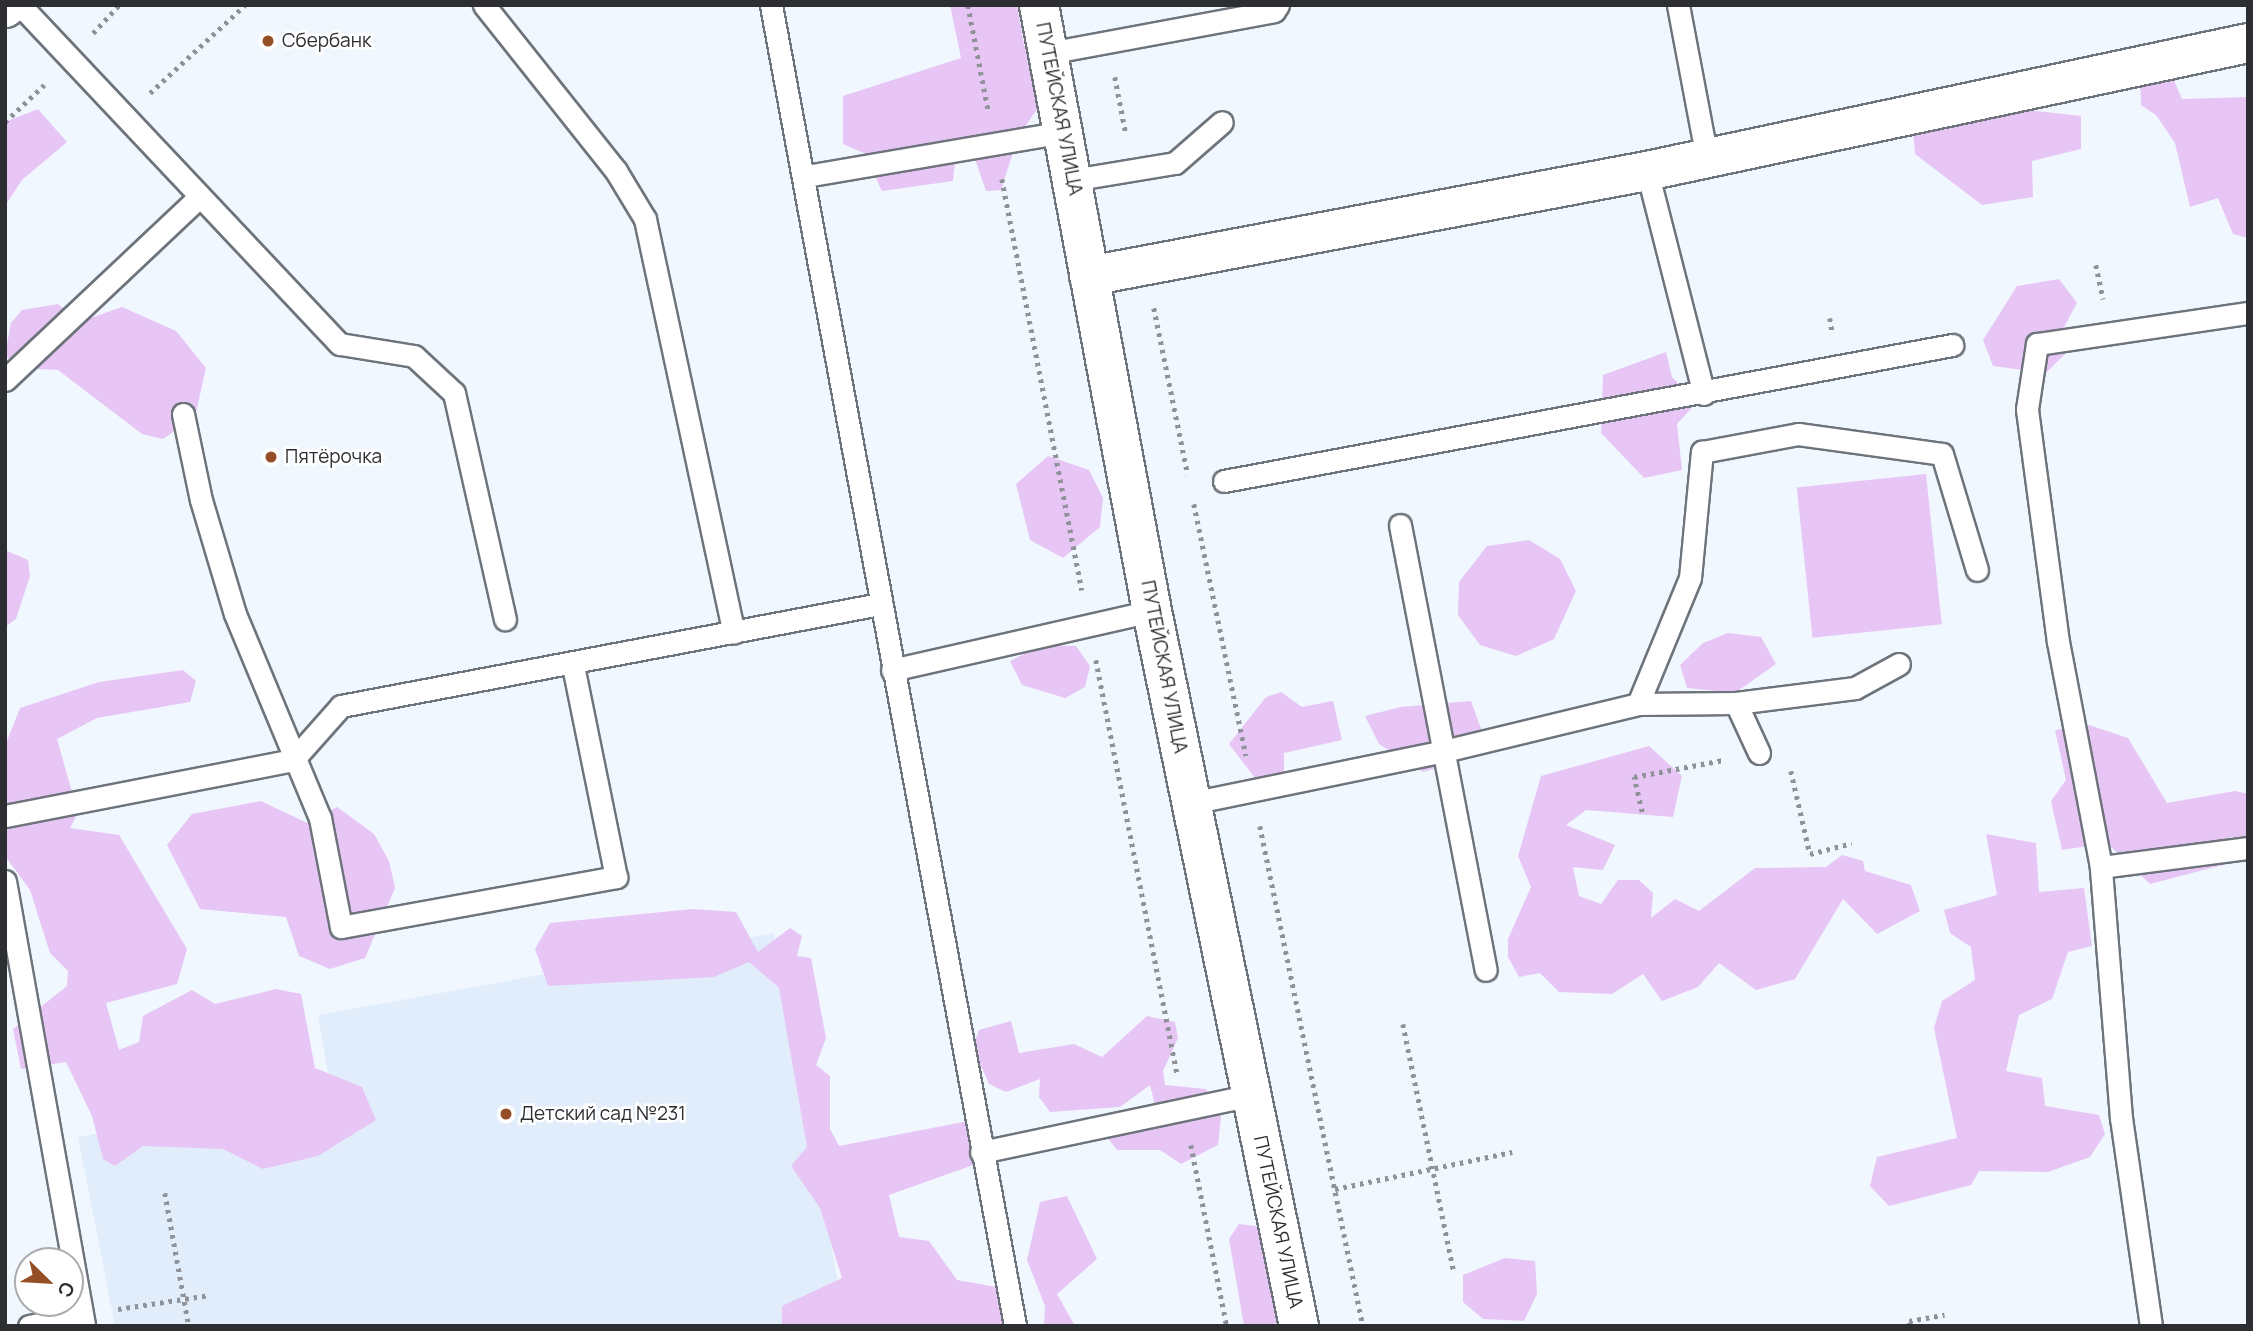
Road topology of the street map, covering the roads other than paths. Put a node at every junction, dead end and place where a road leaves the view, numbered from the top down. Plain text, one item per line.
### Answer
1 (20, 5) edge
2 (484, 5) edge
3 (771, 5) edge
4 (1039, 5) edge
5 (1278, 5) edge
6 (1678, 5) edge
7 (2248, 43) edge
8 (1048, 53) junction
9 (1222, 122) dead end
10 (1064, 132) junction
11 (1707, 158) junction
12 (1647, 171) junction
13 (806, 176) junction
14 (1072, 180) junction
15 (200, 196) junction
16 (1089, 276) junction
17 (2248, 313) edge
18 (1952, 345) dead end
19 (5, 380) edge
20 (1704, 394) junction
21 (183, 414) dead end
22 (1224, 481) dead end
23 (1400, 525) dead end
24 (1977, 570) dead end
25 (880, 604) junction
26 (1152, 611) junction
27 (505, 619) dead end
28 (734, 633) junction
29 (1899, 664) dead end
30 (573, 665) junction
31 (892, 670) junction
32 (1736, 702) junction
33 (1638, 704) junction
34 (1444, 751) junction
35 (1759, 753) dead end
36 (293, 760) junction
37 (1191, 803) junction
38 (5, 816) edge
39 (2248, 849) edge
40 (2101, 867) junction
41 (5, 881) edge
42 (1486, 970) dead end
43 (1252, 1095) junction
44 (981, 1152) junction
45 (83, 1320) edge
46 (29, 1326) edge
47 (1015, 1326) edge
48 (1299, 1326) edge
49 (2151, 1326) edge

1 - 15 lane
2 - 28 lane
3 - 13 lane
4 - 8 street, ПУТЕЙСКАЯ УЛИЦА
5 - 8 lane
6 - 11 lane
7 - 11 street
8 - 10 street, ПУТЕЙСКАЯ УЛИЦА
9 - 14 lane
10 - 13 lane
10 - 14 street, ПУТЕЙСКАЯ УЛИЦА
11 - 12 street
12 - 16 street
12 - 20 lane
13 - 25 lane
14 - 16 street, ПУТЕЙСКАЯ УЛИЦА
15 - 19 lane
15 - 27 lane
16 - 26 street, ПУТЕЙСКАЯ УЛИЦА
17 - 40 lane
18 - 20 lane
20 - 22 lane
21 - 36 lane
23 - 34 lane
24 - 33 lane
25 - 28 lane
25 - 31 lane
26 - 31 lane
26 - 37 street, ПУТЕЙСКАЯ УЛИЦА
28 - 30 lane
29 - 32 lane
30 - 36 lane
30 - 36 lane
31 - 44 lane
32 - 33 lane
32 - 35 lane
33 - 34 lane
34 - 37 lane
34 - 42 lane
36 - 38 lane
37 - 43 street, ПУТЕЙСКАЯ УЛИЦА
39 - 40 lane
40 - 49 lane
41 - 45 lane
43 - 44 lane
43 - 48 street, ПУТЕЙСКАЯ УЛИЦА
44 - 47 lane
45 - 46 lane

